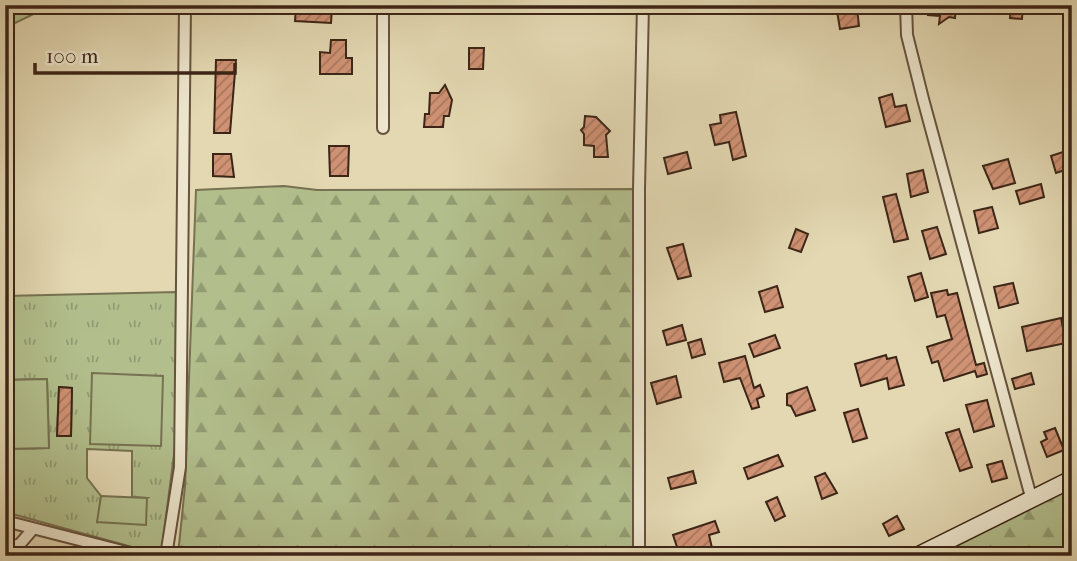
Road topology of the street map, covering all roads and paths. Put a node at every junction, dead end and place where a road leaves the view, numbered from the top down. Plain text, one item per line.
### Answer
1 (185, 5) edge
2 (383, 5) edge
3 (643, 5) edge
4 (906, 5) edge
5 (383, 128) dead end
6 (1072, 479) edge
7 (1031, 497) junction
8 (5, 522) edge
9 (32, 530) junction
10 (5, 550) edge
11 (142, 556) edge
12 (166, 556) edge
13 (639, 556) edge
14 (917, 556) edge

1 - 12 street
2 - 5 street
3 - 13 street
4 - 7 street
6 - 7 street
7 - 14 street
8 - 9 street
9 - 10 street
9 - 11 street

